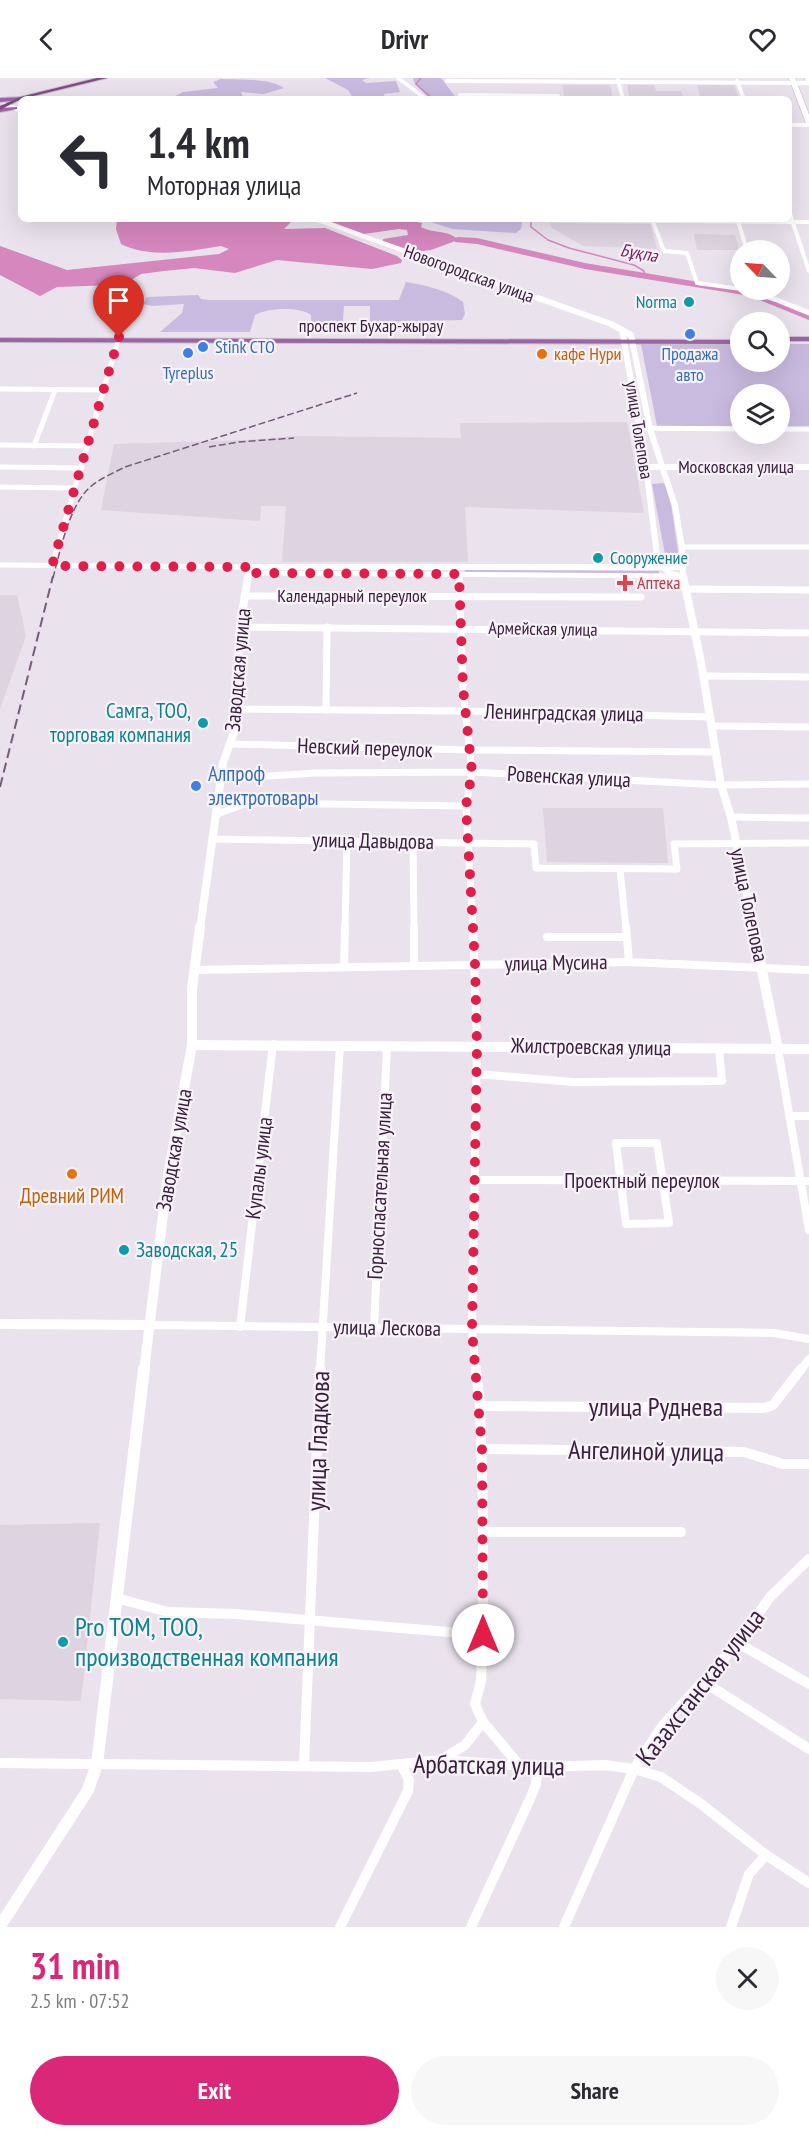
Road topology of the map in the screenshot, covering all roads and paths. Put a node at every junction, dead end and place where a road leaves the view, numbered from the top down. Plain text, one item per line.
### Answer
1 (104, 78) edge
2 (398, 78) edge
3 (446, 80) edge
4 (554, 80) edge
5 (618, 80) edge
6 (651, 80) edge
7 (696, 80) edge
8 (737, 81) edge
9 (793, 81) edge
10 (809, 81) edge
11 (453, 87) dead end
12 (30, 96) edge
13 (422, 96) edge
14 (558, 96) edge
15 (622, 96) edge
16 (743, 96) edge
17 (18, 99) edge
18 (1, 105) edge
19 (18, 109) edge
20 (809, 124) edge
21 (792, 125) edge
22 (323, 222) edge
23 (654, 222) edge
24 (738, 222) edge
25 (793, 222) joint
26 (809, 222) edge
27 (744, 240) edge
28 (809, 271) edge
29 (730, 288) edge
30 (773, 300) edge
31 (809, 313) edge
32 (0, 338) edge
33 (119, 338) junction
34 (628, 338) junction
35 (730, 340) edge
36 (790, 340) edge
37 (809, 341) edge
38 (0, 389) edge
39 (55, 390) junction
40 (105, 390) junction
41 (639, 428) junction
42 (650, 429) junction
43 (730, 429) edge
44 (790, 429) edge
45 (809, 429) edge
46 (0, 445) edge
47 (34, 446) junction
48 (88, 446) junction
49 (0, 467) edge
50 (646, 467) junction
51 (663, 467) junction
52 (809, 467) edge
53 (82, 468) junction
54 (0, 487) edge
55 (75, 488) junction
56 (682, 547) junction
57 (809, 547) edge
58 (0, 565) edge
59 (52, 566) junction
60 (683, 567) junction
61 (664, 568) junction
62 (249, 570) junction
63 (459, 574) junction
64 (673, 576) junction
65 (684, 583) junction
66 (809, 590) edge
67 (244, 596) junction
68 (459, 596) junction
69 (641, 597) dead end
70 (240, 627) junction
71 (327, 627) junction
72 (460, 628) junction
73 (695, 631) junction
74 (809, 633) edge
75 (703, 676) junction
76 (809, 677) edge
77 (237, 709) junction
78 (326, 710) junction
79 (465, 711) junction
80 (711, 722) junction
81 (809, 727) edge
82 (231, 744) junction
83 (468, 750) junction
84 (716, 752) junction
85 (472, 772) junction
86 (221, 780) junction
87 (809, 784) edge
88 (721, 785) junction
89 (218, 796) junction
90 (247, 803) junction
91 (466, 806) junction
92 (215, 815) junction
93 (731, 817) junction
94 (809, 818) edge
95 (212, 838) junction
96 (347, 841) junction
97 (413, 841) junction
98 (469, 842) junction
99 (735, 843) junction
100 (809, 843) edge
101 (620, 869) junction
102 (547, 937) dead end
103 (626, 937) junction
104 (629, 962) junction
105 (475, 964) junction
106 (344, 966) junction
107 (414, 966) junction
108 (763, 969) junction
109 (195, 970) junction
110 (809, 970) edge
111 (273, 1044) junction
112 (192, 1045) junction
113 (340, 1045) junction
114 (387, 1045) junction
115 (477, 1045) junction
116 (719, 1048) junction
117 (778, 1049) junction
118 (809, 1049) edge
119 (477, 1074) junction
120 (790, 1116) junction
121 (809, 1116) edge
122 (476, 1180) junction
123 (620, 1181) junction
124 (663, 1181) junction
125 (806, 1181) edge
126 (809, 1230) edge
127 (0, 1324) edge
128 (150, 1325) junction
129 (240, 1327) junction
130 (322, 1327) junction
131 (374, 1328) junction
132 (472, 1330) junction
133 (809, 1339) edge
134 (809, 1359) edge
135 (480, 1406) junction
136 (482, 1449) junction
137 (809, 1464) edge
138 (483, 1532) junction
139 (681, 1532) dead end
140 (809, 1558) edge
141 (116, 1598) junction
142 (311, 1622) junction
143 (483, 1635) junction
144 (738, 1643) junction
145 (704, 1682) junction
146 (809, 1684) edge
147 (483, 1722) junction
148 (809, 1749) edge
149 (441, 1760) junction
150 (0, 1763) edge
151 (97, 1764) junction
152 (401, 1764) junction
153 (304, 1765) junction
154 (520, 1766) junction
155 (538, 1767) junction
156 (634, 1769) junction
157 (766, 1855) junction
158 (809, 1883) edge
159 (0, 1926) edge
160 (340, 1927) edge
161 (471, 1927) edge
162 (564, 1927) edge
163 (731, 1927) edge

1 - 12 highway
2 - 13 street
3 - 4 street
3 - 11 street
4 - 5 street
4 - 14 street
5 - 6 street
5 - 15 street
6 - 7 street
7 - 8 street
8 - 9 street
8 - 16 street
9 - 10 street
9 - 20 main road
17 - 18 main road
18 - 19 main road
20 - 21 street
22 - 34 street, Новогородская улица
23 - 29 street
24 - 27 street
25 - 26 street
25 - 28 street
30 - 31 street
32 - 33 main road, проспект Бухар-жырау
33 - 34 main road, проспект Бухар-жырау
33 - 40 street
34 - 35 main road, проспект Бухар-жырау
34 - 41 street, улица Толепова
34 - 42 street, улица Толепова
36 - 37 main road
38 - 39 street
39 - 40 street
39 - 47 street
40 - 48 street
41 - 42 street
41 - 50 street, улица Толепова
42 - 43 street
42 - 51 street, улица Толепова
44 - 45 street
46 - 47 street
47 - 48 street
48 - 53 street
49 - 53 street
50 - 51 street, Московская улица
50 - 61 street, улица Толепова
51 - 52 street, Московская улица
51 - 56 street, улица Толепова
53 - 55 street
54 - 55 street
55 - 59 street
56 - 57 street
56 - 60 street, улица Толепова
58 - 59 street
59 - 62 street
60 - 61 street
60 - 65 street, улица Толепова
61 - 62 street
61 - 64 street
62 - 63 street
62 - 67 street, Заводская улица
63 - 64 street
63 - 68 street
64 - 65 street
65 - 66 street
65 - 73 street, улица Толепова
67 - 68 street, Календарный переулок
67 - 70 street, Заводская улица
68 - 69 street, Календарный переулок
68 - 72 street
70 - 71 street, Армейская улица
70 - 77 street, Заводская улица
71 - 72 street, Армейская улица
71 - 78 street
72 - 73 street, Армейская улица
72 - 79 street
73 - 74 street, Армейская улица
73 - 75 street, улица Толепова
75 - 76 street
75 - 80 street, улица Толепова
77 - 78 street, Ленинградская улица
77 - 82 street, Заводская улица
78 - 79 street, Ленинградская улица
79 - 80 street, Ленинградская улица
79 - 83 street
80 - 81 street, Ленинградская улица
80 - 84 street, улица Толепова
82 - 83 street, Невский переулок
82 - 86 street, Заводская улица
83 - 84 street, Невский переулок
83 - 85 street
84 - 88 street, улица Толепова
85 - 86 street, Ровенская улица
85 - 88 street, Ровенская улица
85 - 91 street
86 - 89 street, Заводская улица
87 - 88 street, Ровенская улица
88 - 93 street, улица Толепова
89 - 90 street
89 - 92 street, Заводская улица
90 - 91 street
90 - 92 street
91 - 98 street
92 - 95 street, Заводская улица
93 - 94 street
93 - 99 street, улица Толепова
95 - 96 street, улица Давыдова
95 - 109 street, Заводская улица
96 - 97 street, улица Давыдова
96 - 106 street
97 - 98 street, улица Давыдова
97 - 107 street
98 - 101 street, улица Давыдова
98 - 105 street
99 - 100 street, улица Давыдова
99 - 101 street, улица Давыдова
99 - 108 street, улица Толепова
101 - 103 street
102 - 103 street
103 - 104 street
104 - 105 street, улица Мусина
104 - 108 street, улица Мусина
105 - 107 street, улица Мусина
105 - 115 street
106 - 107 street, улица Мусина
106 - 109 street, улица Мусина
108 - 110 street, улица Мусина
108 - 117 street, улица Толепова
109 - 112 street, Заводская улица
111 - 112 street, Жилстроевская улица
111 - 113 street, Жилстроевская улица
111 - 129 street, Купалы улица
112 - 128 street, Заводская улица
113 - 114 street, Жилстроевская улица
113 - 130 street, улица Гладкова
114 - 115 street, Жилстроевская улица
114 - 131 street, Горноспасательная улица
115 - 116 street, Жилстроевская улица
115 - 119 street
116 - 117 street, Жилстроевская улица
116 - 119 street
117 - 118 street, Жилстроевская улица
117 - 120 street, улица Толепова
119 - 122 street
120 - 121 street
120 - 125 street, улица Толепова
122 - 123 street, Проектный переулок
122 - 132 street
123 - 124 street, Проектный переулок
123 - 124 street
123 - 124 street
124 - 125 street, Проектный переулок
125 - 126 street, улица Толепова
127 - 128 street, улица Лескова
128 - 129 street, улица Лескова
128 - 141 street, Заводская улица
129 - 130 street, улица Лескова
130 - 131 street, улица Лескова
130 - 142 street, улица Гладкова
131 - 132 street, улица Лескова
132 - 133 street, улица Лескова
132 - 135 street
134 - 135 street, улица Руднева
135 - 136 street
136 - 137 street, Ангелиной улица
136 - 138 street
138 - 139 street
138 - 143 street
140 - 144 street, Казахстанская улица
141 - 142 street
141 - 151 street, Заводская улица
142 - 143 street
142 - 153 street, улица Гладкова
143 - 147 street
144 - 145 street, Казахстанская улица
144 - 146 street
145 - 148 street
145 - 156 street, Казахстанская улица
147 - 149 street
147 - 154 street
149 - 152 street, Арбатская улица
149 - 154 street, Арбатская улица
150 - 151 street
151 - 153 street, Арбатская улица
151 - 159 street, Заводская улица
152 - 153 street, Арбатская улица
152 - 160 street
154 - 155 street, Арбатская улица
155 - 156 street, Арбатская улица
155 - 161 street
156 - 157 street, Арбатская улица
156 - 162 street, Казахстанская улица
157 - 158 street, Арбатская улица
157 - 163 street

